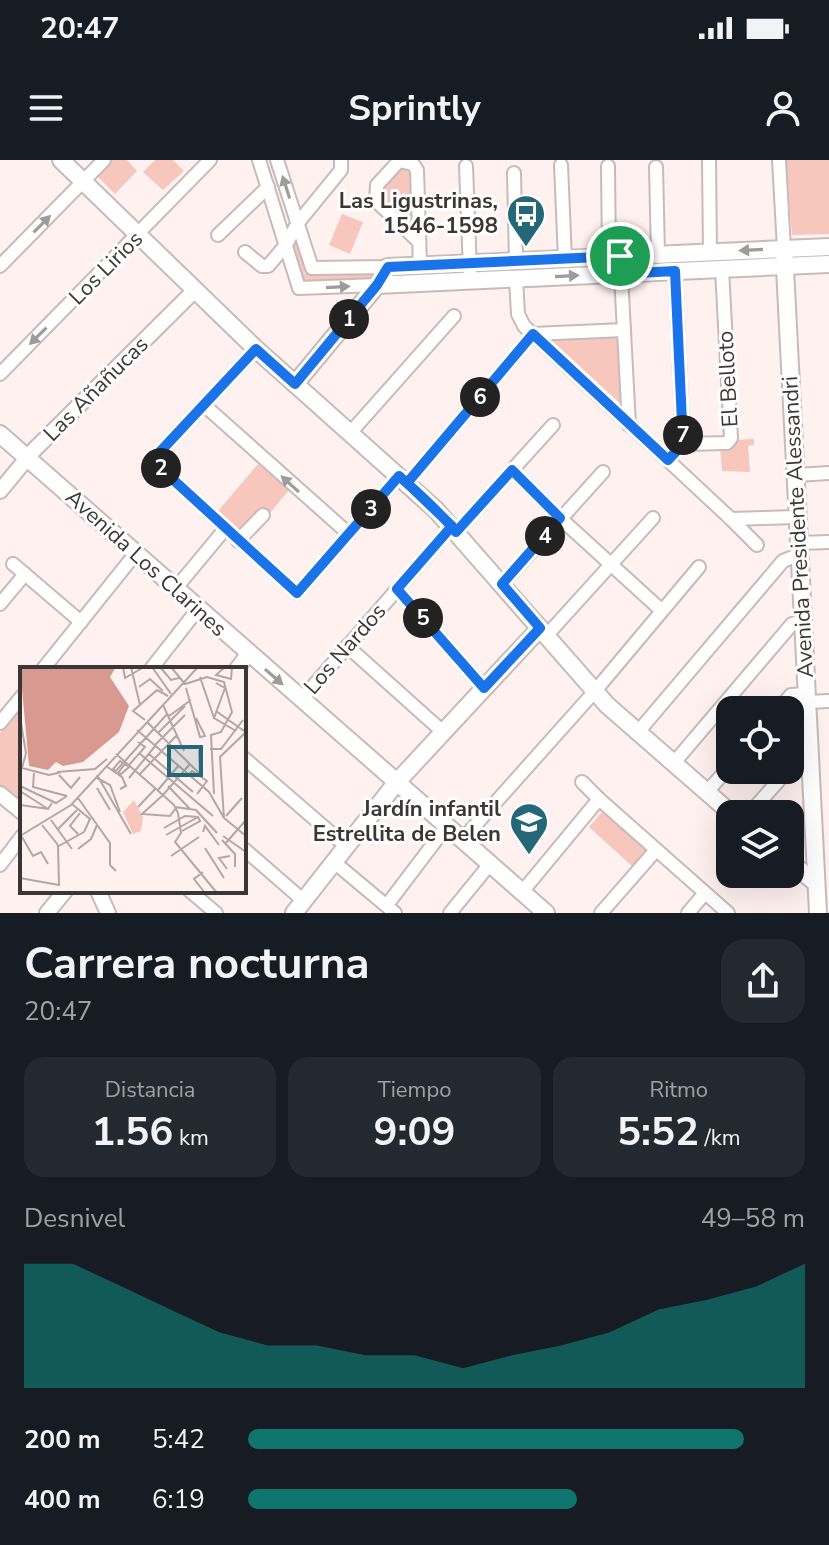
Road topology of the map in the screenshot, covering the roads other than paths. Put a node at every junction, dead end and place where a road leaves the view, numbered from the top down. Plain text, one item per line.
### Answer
1 (61, 160) edge
2 (104, 160) edge
3 (210, 160) edge
4 (259, 160) edge
5 (277, 160) edge
6 (341, 160) edge
7 (709, 160) edge
8 (779, 160) edge
9 (561, 165) dead end
10 (466, 166) dead end
11 (608, 166) dead end
12 (656, 167) dead end
13 (514, 173) dead end
14 (83, 182) junction
15 (268, 187) junction
16 (297, 224) junction
17 (138, 235) junction
18 (218, 235) dead end
19 (418, 241) junction
20 (286, 245) junction
21 (829, 247) edge
22 (784, 249) junction
23 (245, 252) dead end
24 (710, 252) junction
25 (658, 255) junction
26 (615, 257) junction
27 (565, 259) junction
28 (516, 261) junction
29 (469, 263) junction
30 (829, 264) edge
31 (0, 266) edge
32 (420, 266) junction
33 (786, 266) junction
34 (388, 267) junction
35 (722, 269) junction
36 (675, 271) junction
37 (619, 274) junction
38 (516, 279) junction
39 (470, 281) junction
40 (377, 285) junction
41 (195, 290) junction
42 (454, 316) dead end
43 (624, 330) junction
44 (533, 334) junction
45 (256, 349) junction
46 (0, 374) edge
47 (295, 384) junction
48 (204, 405) junction
49 (553, 425) dead end
50 (629, 425) junction
51 (351, 432) junction
52 (0, 434) edge
53 (683, 444) junction
54 (28, 458) junction
55 (668, 460) junction
56 (512, 470) junction
57 (603, 472) dead end
58 (829, 473) edge
59 (796, 475) junction
60 (403, 480) junction
61 (0, 491) edge
62 (263, 515) dead end
63 (798, 517) junction
64 (560, 518) junction
65 (653, 518) dead end
66 (731, 519) junction
67 (225, 529) junction
68 (454, 529) junction
69 (349, 534) junction
70 (238, 541) junction
71 (829, 542) edge
72 (757, 545) dead end
73 (799, 549) junction
74 (136, 553) junction
75 (13, 564) dead end
76 (611, 564) junction
77 (699, 567) dead end
78 (25, 574) junction
79 (502, 584) junction
80 (176, 588) junction
81 (397, 589) junction
82 (0, 604) edge
83 (198, 609) junction
84 (661, 610) junction
85 (803, 621) junction
86 (81, 622) junction
87 (543, 631) junction
88 (347, 646) junction
89 (248, 654) junction
90 (45, 667) edge
91 (153, 667) edge
92 (238, 667) edge
93 (484, 688) junction
94 (595, 691) junction
95 (804, 697) edge
96 (20, 698) edge
97 (807, 698) junction
98 (301, 700) junction
99 (829, 701) edge
100 (0, 723) edge
101 (443, 732) junction
102 (638, 732) junction
103 (810, 758) junction
104 (246, 760) edge
105 (804, 760) edge
106 (673, 764) junction
107 (582, 782) dead end
108 (716, 782) edge
109 (396, 783) junction
110 (776, 784) edge
111 (706, 793) junction
112 (0, 794) edge
113 (599, 799) junction
114 (761, 800) edge
115 (716, 801) edge
116 (20, 810) edge
117 (446, 827) junction
118 (20, 839) edge
119 (462, 840) junction
120 (346, 846) junction
121 (656, 850) junction
122 (246, 851) edge
123 (334, 862) junction
124 (490, 864) junction
125 (0, 865) edge
126 (820, 874) edge
127 (522, 892) junction
128 (63, 893) edge
129 (99, 893) edge
130 (192, 893) edge
131 (705, 893) junction
132 (299, 909) edge
133 (391, 909) edge
134 (47, 913) edge
135 (108, 913) edge
136 (216, 913) edge
137 (450, 913) edge
138 (546, 913) edge
139 (601, 913) edge
140 (688, 913) edge
141 (728, 913) edge
142 (818, 913) edge

1 - 14 main road
2 - 14 street
3 - 17 street, Los Lirios
4 - 15 street
16 -> 5 street
6 - 16 street
7 - 24 street
8 - 22 street
9 - 27 street
10 - 29 street
11 - 26 street
12 - 25 street
13 - 28 street
14 - 17 main road
31 -> 14 street
15 - 18 street
15 - 20 street
16 - 20 street
16 - 34 street
17 - 41 main road
17 -> 46 street, Los Lirios
19 - 19 street
19 - 32 street
20 - 23 street
20 -> 40 street
21 - 22 main road
22 -> 24 main road
22 - 33 main road, Avenida Presidente Alessandri
24 - 25 main road
25 - 26 main road
26 - 27 main road
26 - 37 street
27 - 28 main road
28 - 29 main road
29 - 32 main road
29 - 39 street
30 - 33 main road
32 - 34 main road
33 - 35 main road
33 - 59 main road, Avenida Presidente Alessandri
34 - 40 main road
35 - 36 main road
35 - 53 street, El Belloto
36 - 37 main road
36 - 53 street
38 -> 37 main road
37 - 43 street
38 - 39 main road
38 - 44 street
39 - 40 main road
40 - 47 main road
41 - 45 main road
41 - 54 street, Las Añañucas
42 - 51 street
43 - 44 street
43 - 50 street
44 - 50 street
44 - 60 street
45 - 47 main road
45 - 48 street
47 - 51 main road
48 - 67 street
69 -> 48 street
49 - 56 street, Los Nardos
50 - 55 street
51 - 60 main road
52 - 54 main road, Avenida Los Clarines
53 - 55 street
54 - 61 street, Las Añañucas
54 - 74 main road, Avenida Los Clarines
55 - 66 street
56 - 64 street
56 - 68 street, Los Nardos
57 - 64 street
58 - 59 street
59 - 63 main road, Avenida Presidente Alessandri
60 - 68 main road
60 - 69 street
62 - 70 street
63 - 66 street
63 - 73 main road, Avenida Presidente Alessandri
64 - 76 street
64 - 79 street
65 - 76 street
66 - 72 street
67 - 70 street
67 - 80 street
68 - 79 main road
68 - 81 street, Los Nardos
69 - 70 street
71 - 73 street
73 - 85 main road, Avenida Presidente Alessandri
73 - 102 street
74 - 80 main road, Avenida Los Clarines
74 - 86 street
75 - 78 street
76 - 84 street
76 - 87 street
77 - 84 street
78 - 82 street
78 - 86 street
79 - 87 main road
80 - 83 main road, Avenida Los Clarines
81 - 88 street, Los Nardos
81 - 93 street
83 - 89 main road, Avenida Los Clarines
83 - 91 street
84 - 94 street
85 - 97 main road, Avenida Presidente Alessandri
85 - 106 street
86 - 90 street
87 - 93 main road
87 - 94 main road
88 - 98 street, Los Nardos
88 - 101 street
89 - 92 street
89 -> 98 main road, Avenida Los Clarines
93 - 101 main road
94 - 102 main road
94 - 119 street
95 - 97 street
96 - 100 street
97 - 99 street
97 - 103 main road, Avenida Presidente Alessandri
98 - 109 main road, Avenida Los Clarines
101 - 109 main road
102 - 106 main road
103 - 105 street
103 - 126 main road, Avenida Presidente Alessandri
104 - 120 street
106 - 111 main road
107 - 113 street
108 - 111 street
109 - 117 main road, Avenida Los Clarines
109 - 120 main road
110 - 114 street
111 - 115 main road
112 - 116 street
113 - 121 street
113 - 127 street
117 - 119 main road, Avenida Los Clarines
117 - 133 street
118 - 125 street
119 - 124 main road, Avenida Los Clarines
120 - 123 main road
121 - 131 street
121 - 139 street
122 - 132 street
123 - 132 main road
123 - 133 street
124 - 127 main road, Avenida Los Clarines
124 - 137 street
126 - 142 main road, Avenida Presidente Alessandri
127 - 138 main road, Avenida Los Clarines
128 - 134 street
129 - 135 street
130 - 136 street
131 - 140 street
131 - 141 street

